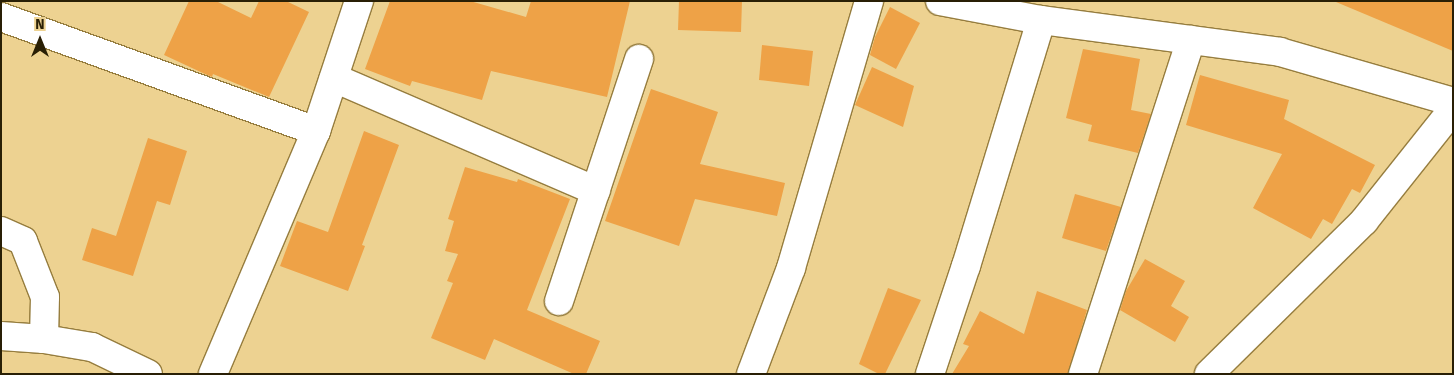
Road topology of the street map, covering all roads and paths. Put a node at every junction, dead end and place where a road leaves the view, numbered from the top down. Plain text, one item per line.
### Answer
1 (359, 1) edge
2 (869, 1) edge
3 (940, 1) edge
4 (1, 17) edge
5 (1041, 20) junction
6 (1191, 40) junction
7 (639, 59) dead end
8 (334, 78) junction
9 (1453, 102) edge
10 (1453, 109) edge
11 (316, 131) junction
12 (596, 190) junction
13 (1, 231) edge
14 (559, 301) dead end
15 (1, 336) edge
16 (44, 339) junction
17 (148, 374) edge
18 (213, 374) edge
19 (751, 374) edge
20 (930, 374) edge
21 (1083, 374) edge
22 (1210, 374) edge

1 - 8 street
2 - 19 street
3 - 5 street
4 - 11 street
5 - 6 street
5 - 20 street
6 - 9 street
6 - 21 street
7 - 12 street
8 - 11 street
8 - 12 street
10 - 22 street
11 - 18 street
12 - 14 street
13 - 16 street
15 - 16 street
16 - 17 street

